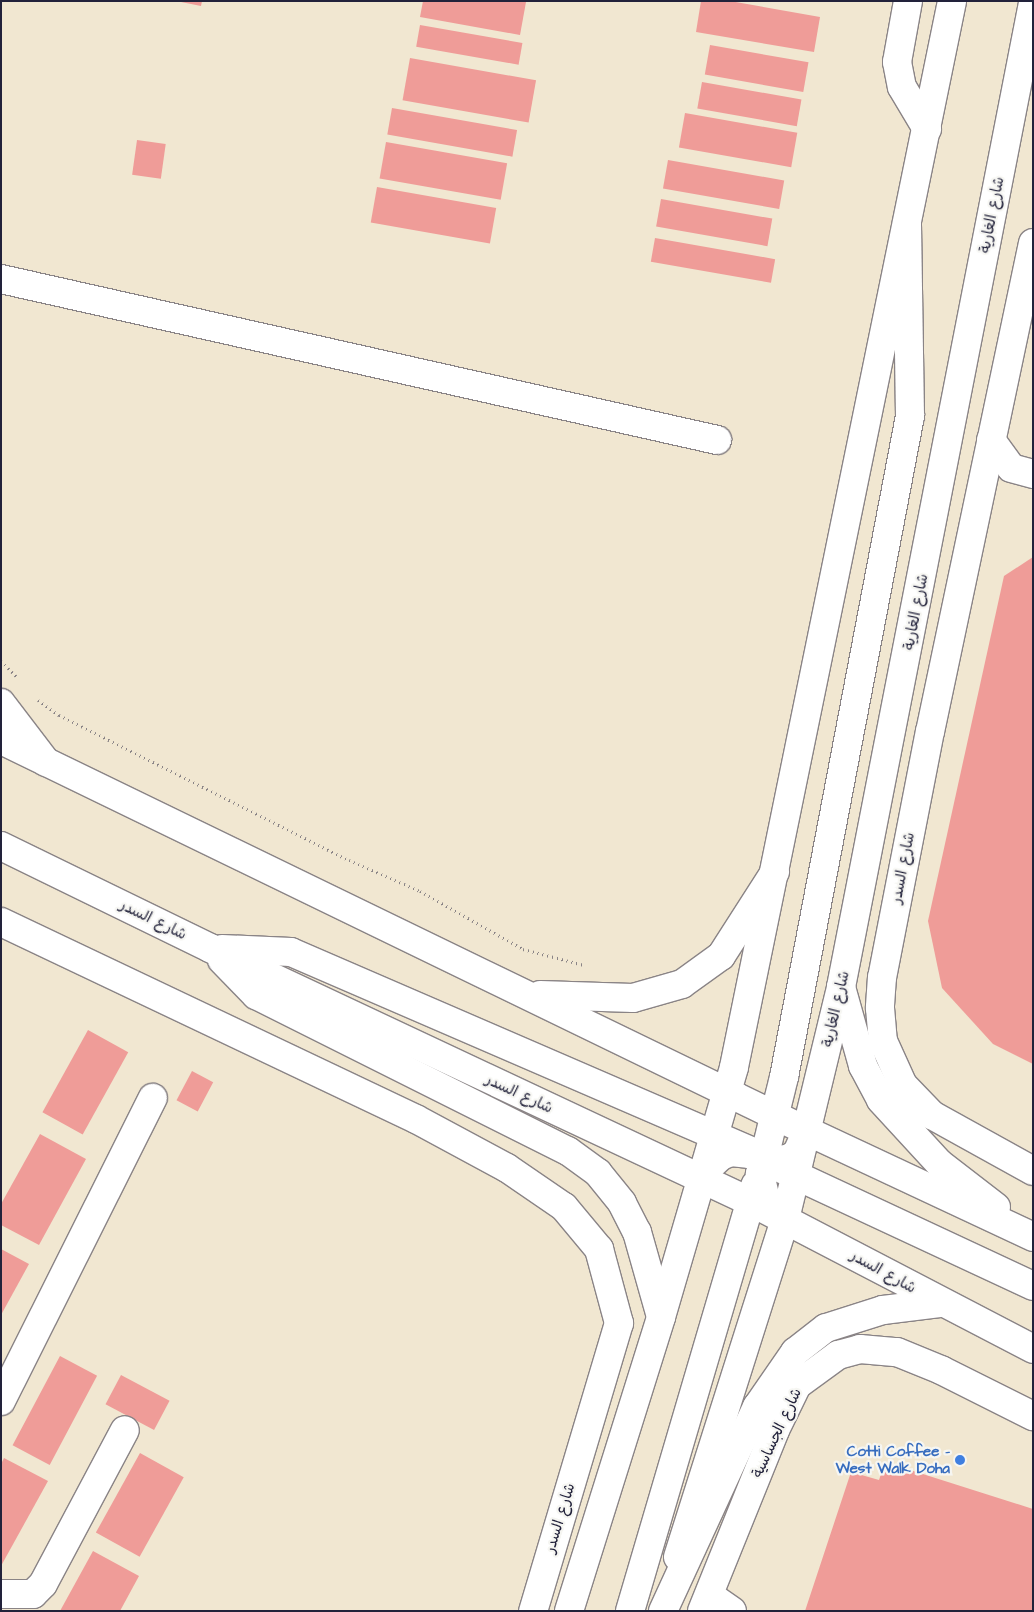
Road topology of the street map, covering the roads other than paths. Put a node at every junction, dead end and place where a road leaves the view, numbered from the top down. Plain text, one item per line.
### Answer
1 (908, 1) edge
2 (952, 1) edge
3 (1033, 3) edge
4 (927, 129) junction
5 (907, 224) junction
6 (1033, 243) edge
7 (1, 280) edge
8 (717, 440) dead end
9 (991, 440) junction
10 (1022, 471) edge
11 (982, 487) junction
12 (1, 703) edge
13 (930, 731) junction
14 (1, 740) edge
15 (46, 762) junction
16 (884, 779) junction
17 (1, 846) edge
18 (775, 872) junction
19 (1, 922) edge
20 (210, 948) junction
21 (841, 986) junction
22 (527, 994) junction
23 (726, 1092) junction
24 (152, 1098) dead end
25 (774, 1116) junction
26 (807, 1132) junction
27 (714, 1136) junction
28 (762, 1157) junction
29 (1033, 1171) edge
30 (796, 1175) junction
31 (701, 1180) junction
32 (751, 1202) junction
33 (785, 1219) junction
34 (1033, 1236) edge
35 (1033, 1286) edge
36 (940, 1304) junction
37 (661, 1317) junction
38 (1033, 1349) edge
39 (1, 1401) edge
40 (1033, 1416) edge
41 (125, 1430) dead end
42 (1, 1594) edge
43 (706, 1603) edge
44 (533, 1611) edge
45 (569, 1611) edge
46 (630, 1611) edge
47 (662, 1611) edge
48 (732, 1611) edge

1 - 4 main road
2 - 4 main road
3 - 16 main road, شارع الغارية
4 - 5 main road
5 - 18 main road
5 - 25 main road
6 - 9 main road
7 - 8 main road
9 - 10 main road
9 - 11 main road
10 - 11 main road
11 - 13 main road
12 - 15 main road
13 - 16 main road
13 - 29 main road, شارع السدر
14 - 15 main road
15 - 22 main road
16 - 21 main road, شارع الغارية
17 - 20 main road, شارع السدر
18 - 22 main road
18 - 23 main road
19 - 44 main road, شارع السدر
20 - 27 main road
20 - 31 main road, شارع السدر
20 - 37 main road
21 - 26 main road, شارع الغارية
21 - 34 main road
22 - 23 main road
23 - 25 main road
23 - 27 main road
23 - 28 main road
24 - 39 main road
25 - 26 main road
25 - 28 main road
26 - 28 main road
26 - 30 main road, شارع الغارية
26 - 34 main road
27 - 28 main road
27 - 31 main road
28 - 30 main road
28 - 31 main road
28 - 32 main road
28 - 33 main road
30 - 33 main road, شارع الغارية
30 - 35 main road
31 - 32 main road, شارع السدر
31 - 37 main road
32 - 33 main road, شارع السدر
32 - 46 main road
33 - 36 main road, شارع السدر
33 - 47 main road
36 - 38 main road, شارع السدر
36 - 47 main road
37 - 45 main road
40 - 43 main road, شارع الجساسية
41 - 42 main road
43 - 48 main road

